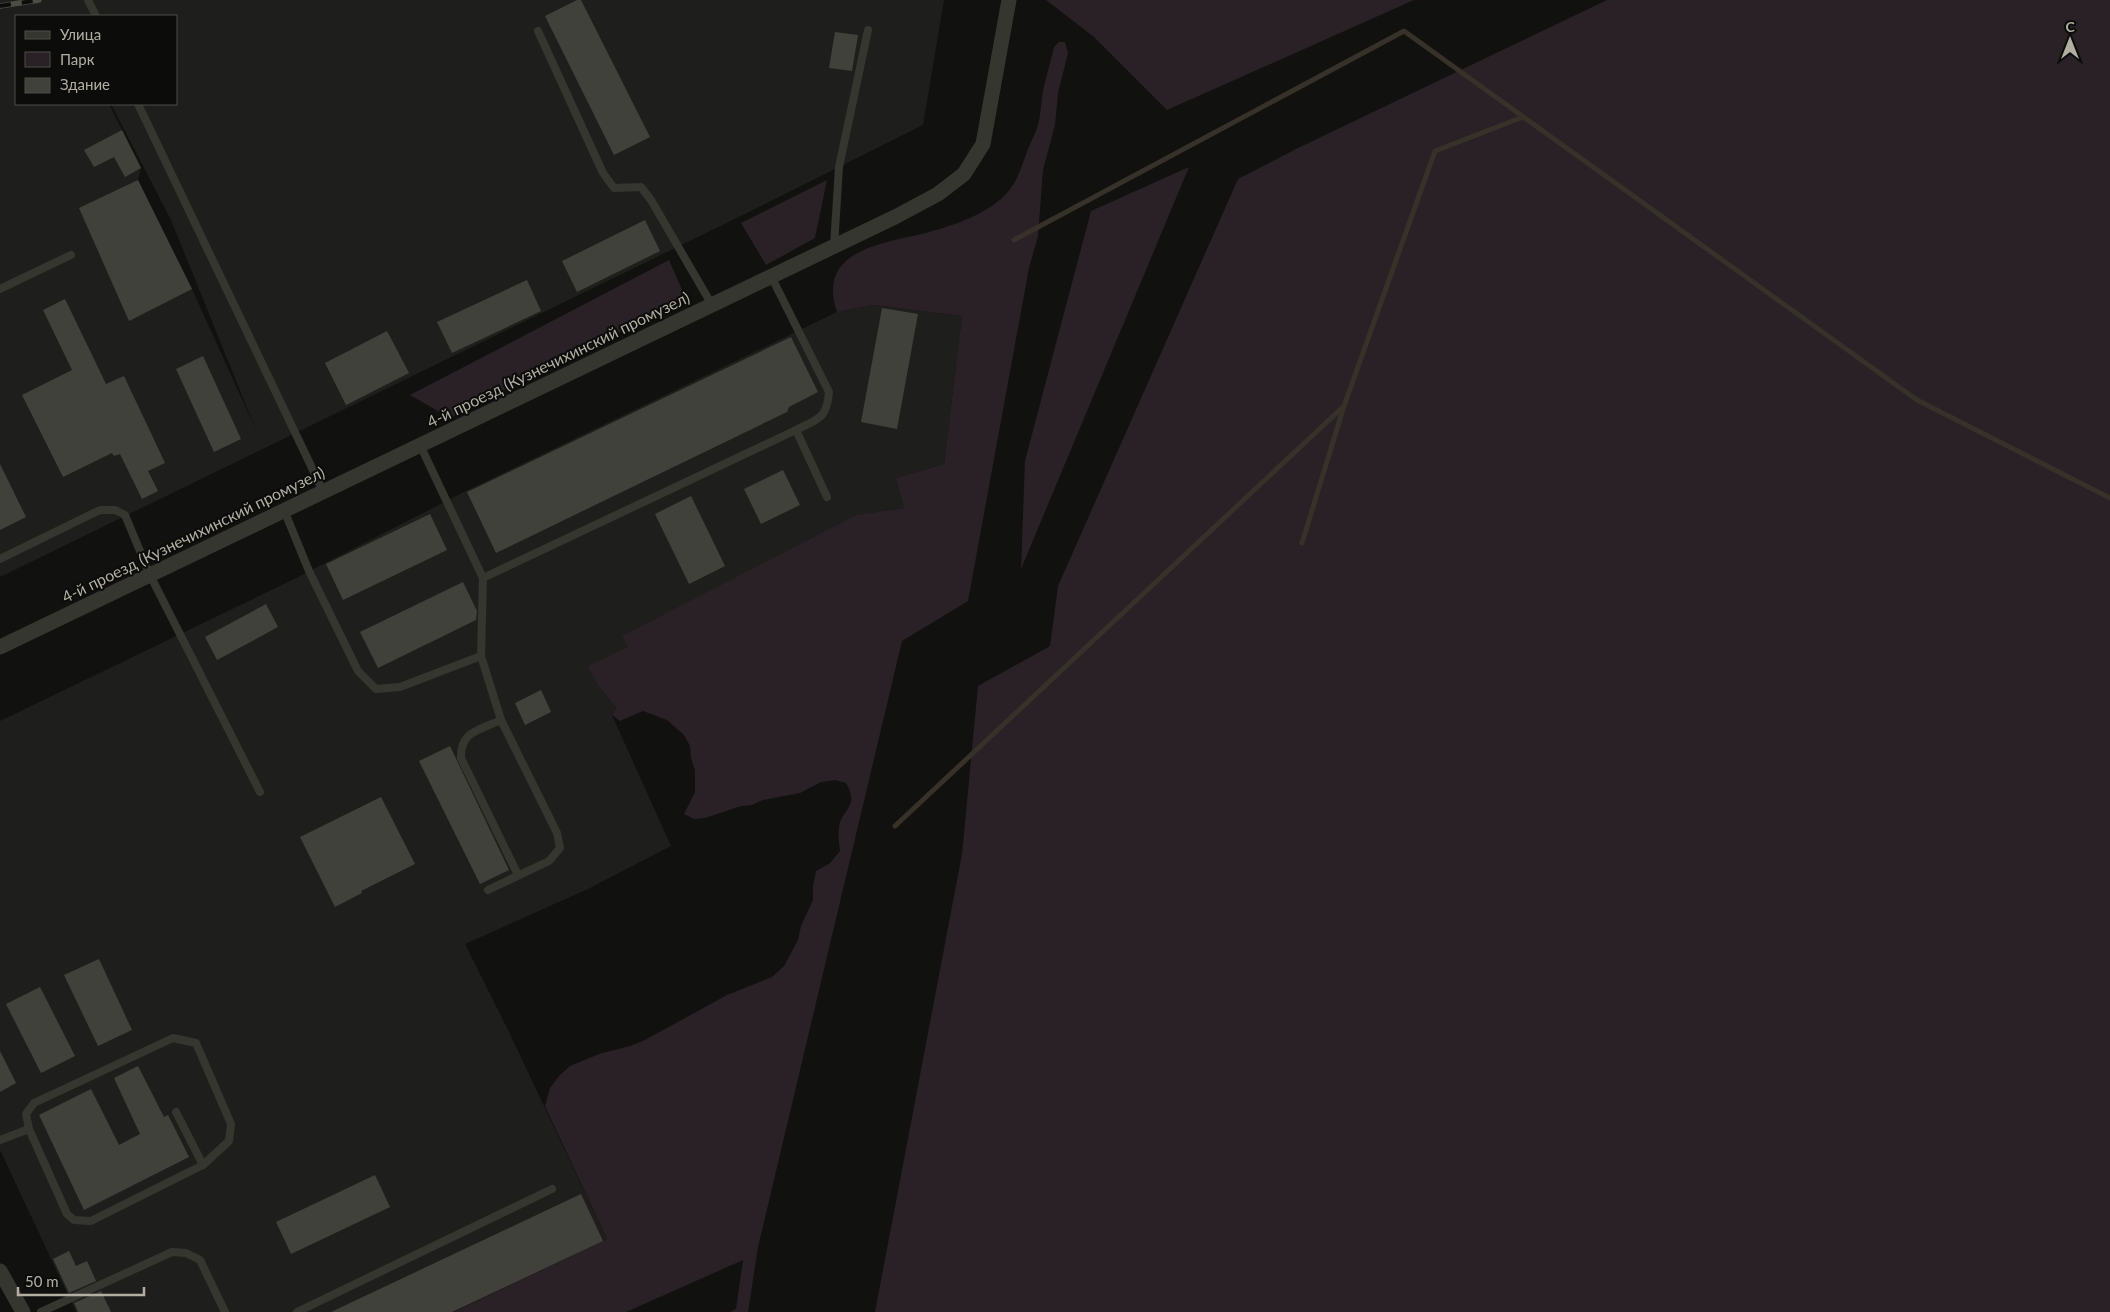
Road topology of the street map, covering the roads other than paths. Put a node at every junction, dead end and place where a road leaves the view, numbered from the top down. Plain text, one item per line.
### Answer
1 (88, 0) edge
2 (1009, 0) edge
3 (96, 15) edge
4 (868, 30) dead end
5 (538, 31) dead end
6 (138, 105) edge
7 (834, 246) junction
8 (71, 255) dead end
9 (771, 276) junction
10 (0, 289) edge
11 (712, 305) junction
12 (796, 430) junction
13 (420, 445) junction
14 (323, 491) junction
15 (827, 497) dead end
16 (284, 510) junction
17 (0, 559) edge
18 (150, 574) junction
19 (483, 578) junction
20 (0, 647) edge
21 (481, 656) junction
22 (501, 720) junction
23 (260, 792) dead end
24 (518, 875) junction
25 (488, 890) dead end
26 (176, 1112) dead end
27 (29, 1129) junction
28 (0, 1140) edge
29 (203, 1165) junction
30 (552, 1189) dead end
31 (0, 1271) edge
32 (23, 1312) edge
33 (41, 1312) edge
34 (225, 1312) edge
35 (297, 1312) edge

1 - 3 lane
2 - 7 street, 4-й проезд (Кузнечихинский промузел)
4 - 7 lane
5 - 11 lane
6 - 14 lane
7 - 9 street, 4-й проезд (Кузнечихинский промузел)
8 - 10 lane
9 - 11 street, 4-й проезд (Кузнечихинский промузел)
9 - 12 lane
11 - 13 street, 4-й проезд (Кузнечихинский промузел)
12 - 15 lane
12 - 19 lane
13 - 14 street, 4-й проезд (Кузнечихинский промузел)
13 - 19 lane
14 - 16 street, 4-й проезд (Кузнечихинский промузел)
16 - 18 street, 4-й проезд (Кузнечихинский промузел)
16 - 21 lane
17 - 18 lane
18 - 20 street, 4-й проезд (Кузнечихинский промузел)
18 - 23 lane
19 - 21 lane
21 - 22 lane
22 - 24 lane
22 - 24 lane
24 - 25 lane
26 - 29 lane
27 - 28 lane
27 - 29 lane
27 - 29 lane
30 - 35 lane
31 - 32 street
33 - 34 lane

